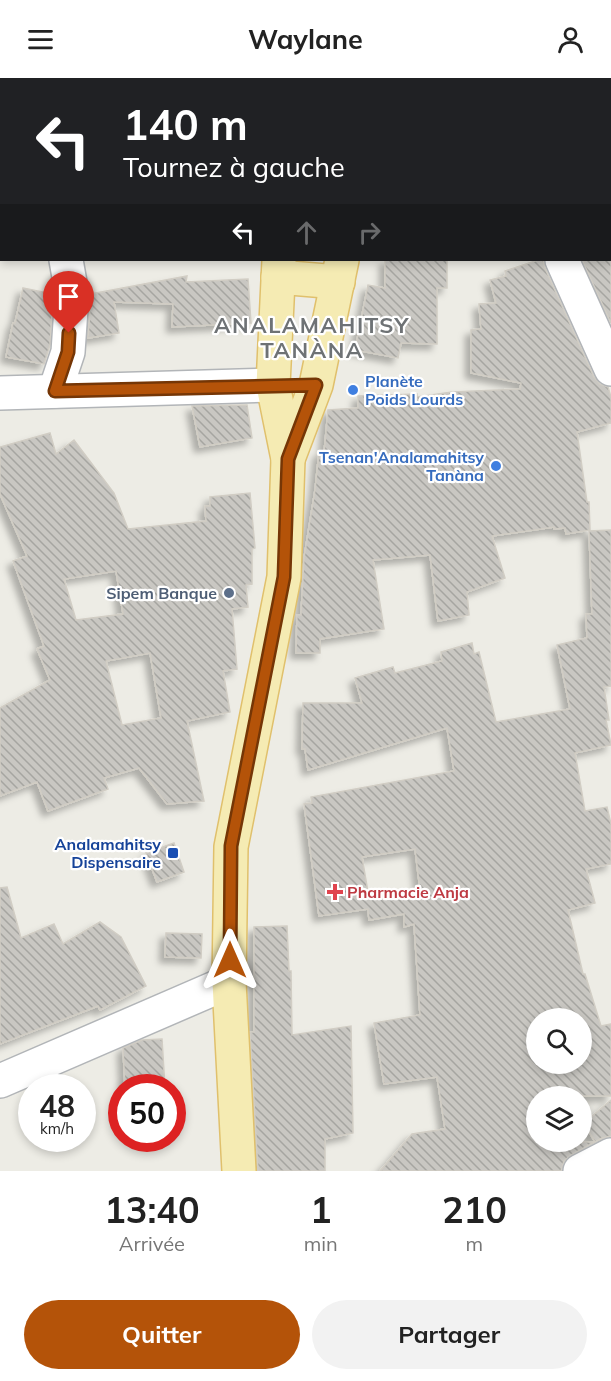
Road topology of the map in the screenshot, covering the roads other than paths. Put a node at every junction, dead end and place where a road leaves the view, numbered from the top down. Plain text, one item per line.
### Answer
1 (66, 261) edge
2 (562, 261) edge
3 (279, 268) edge
4 (340, 271) edge
5 (611, 369) edge
6 (273, 385) junction
7 (316, 385) junction
8 (55, 391) junction
9 (0, 393) edge
10 (288, 459) junction
11 (229, 982) junction
12 (0, 1081) edge
13 (611, 1155) edge
14 (239, 1171) edge
15 (580, 1171) edge

1 - 8 street
2 - 5 street
3 - 4 main road
3 - 6 main road
4 - 7 main road
6 - 7 main road
6 - 8 street
6 - 10 main road
7 - 10 main road
8 - 9 street
10 - 11 main road
11 - 12 street
11 - 14 main road
13 - 15 street

